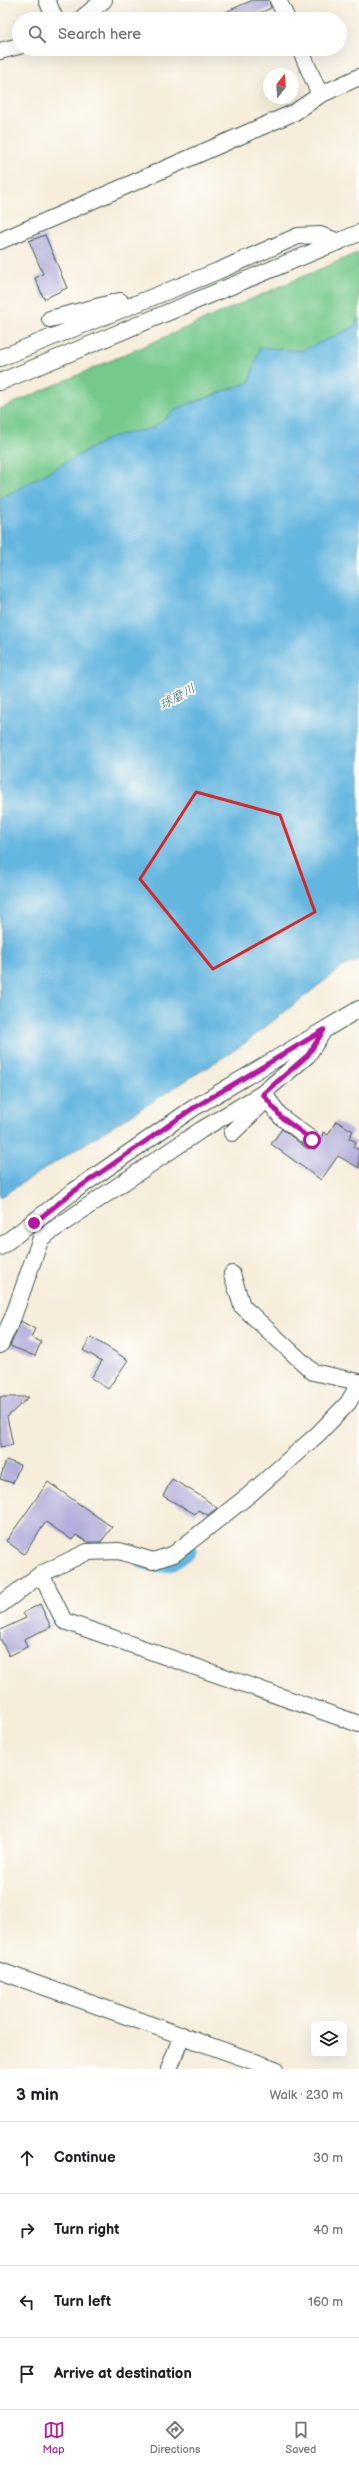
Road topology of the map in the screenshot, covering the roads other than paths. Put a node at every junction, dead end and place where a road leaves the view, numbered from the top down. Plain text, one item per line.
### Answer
1 (47, 0) edge
2 (104, 0) edge
3 (278, 0) edge
4 (52, 12) edge
5 (89, 12) edge
6 (284, 12) edge
7 (12, 48) edge
8 (0, 51) edge
9 (303, 56) edge
10 (359, 77) edge
11 (320, 95) junction
12 (359, 234) edge
13 (0, 241) edge
14 (339, 242) junction
15 (130, 306) junction
16 (50, 319) dead end
17 (0, 358) edge
18 (0, 382) edge
19 (359, 1009) edge
20 (324, 1030) junction
21 (265, 1096) junction
22 (232, 1133) dead end
23 (312, 1140) dead end
24 (0, 1247) edge
25 (232, 1274) dead end
26 (0, 1345) edge
27 (359, 1383) edge
28 (41, 1574) junction
29 (0, 1605) edge
30 (359, 1724) edge
31 (0, 1971) edge
32 (182, 2035) junction
33 (169, 2069) edge
34 (275, 2069) edge

1 - 4 street
2 - 5 street
3 - 6 street
7 - 8 street
9 - 11 street
10 - 11 street
11 - 13 street
12 - 14 street
14 - 15 street
14 - 18 street
15 - 16 street
15 - 17 street
19 - 20 street
20 - 21 street
20 - 24 street
21 - 22 street
21 - 23 street
21 - 26 street
25 - 27 street
27 - 28 street
28 - 29 street
28 - 30 street
31 - 32 street
32 - 33 street
32 - 34 street

